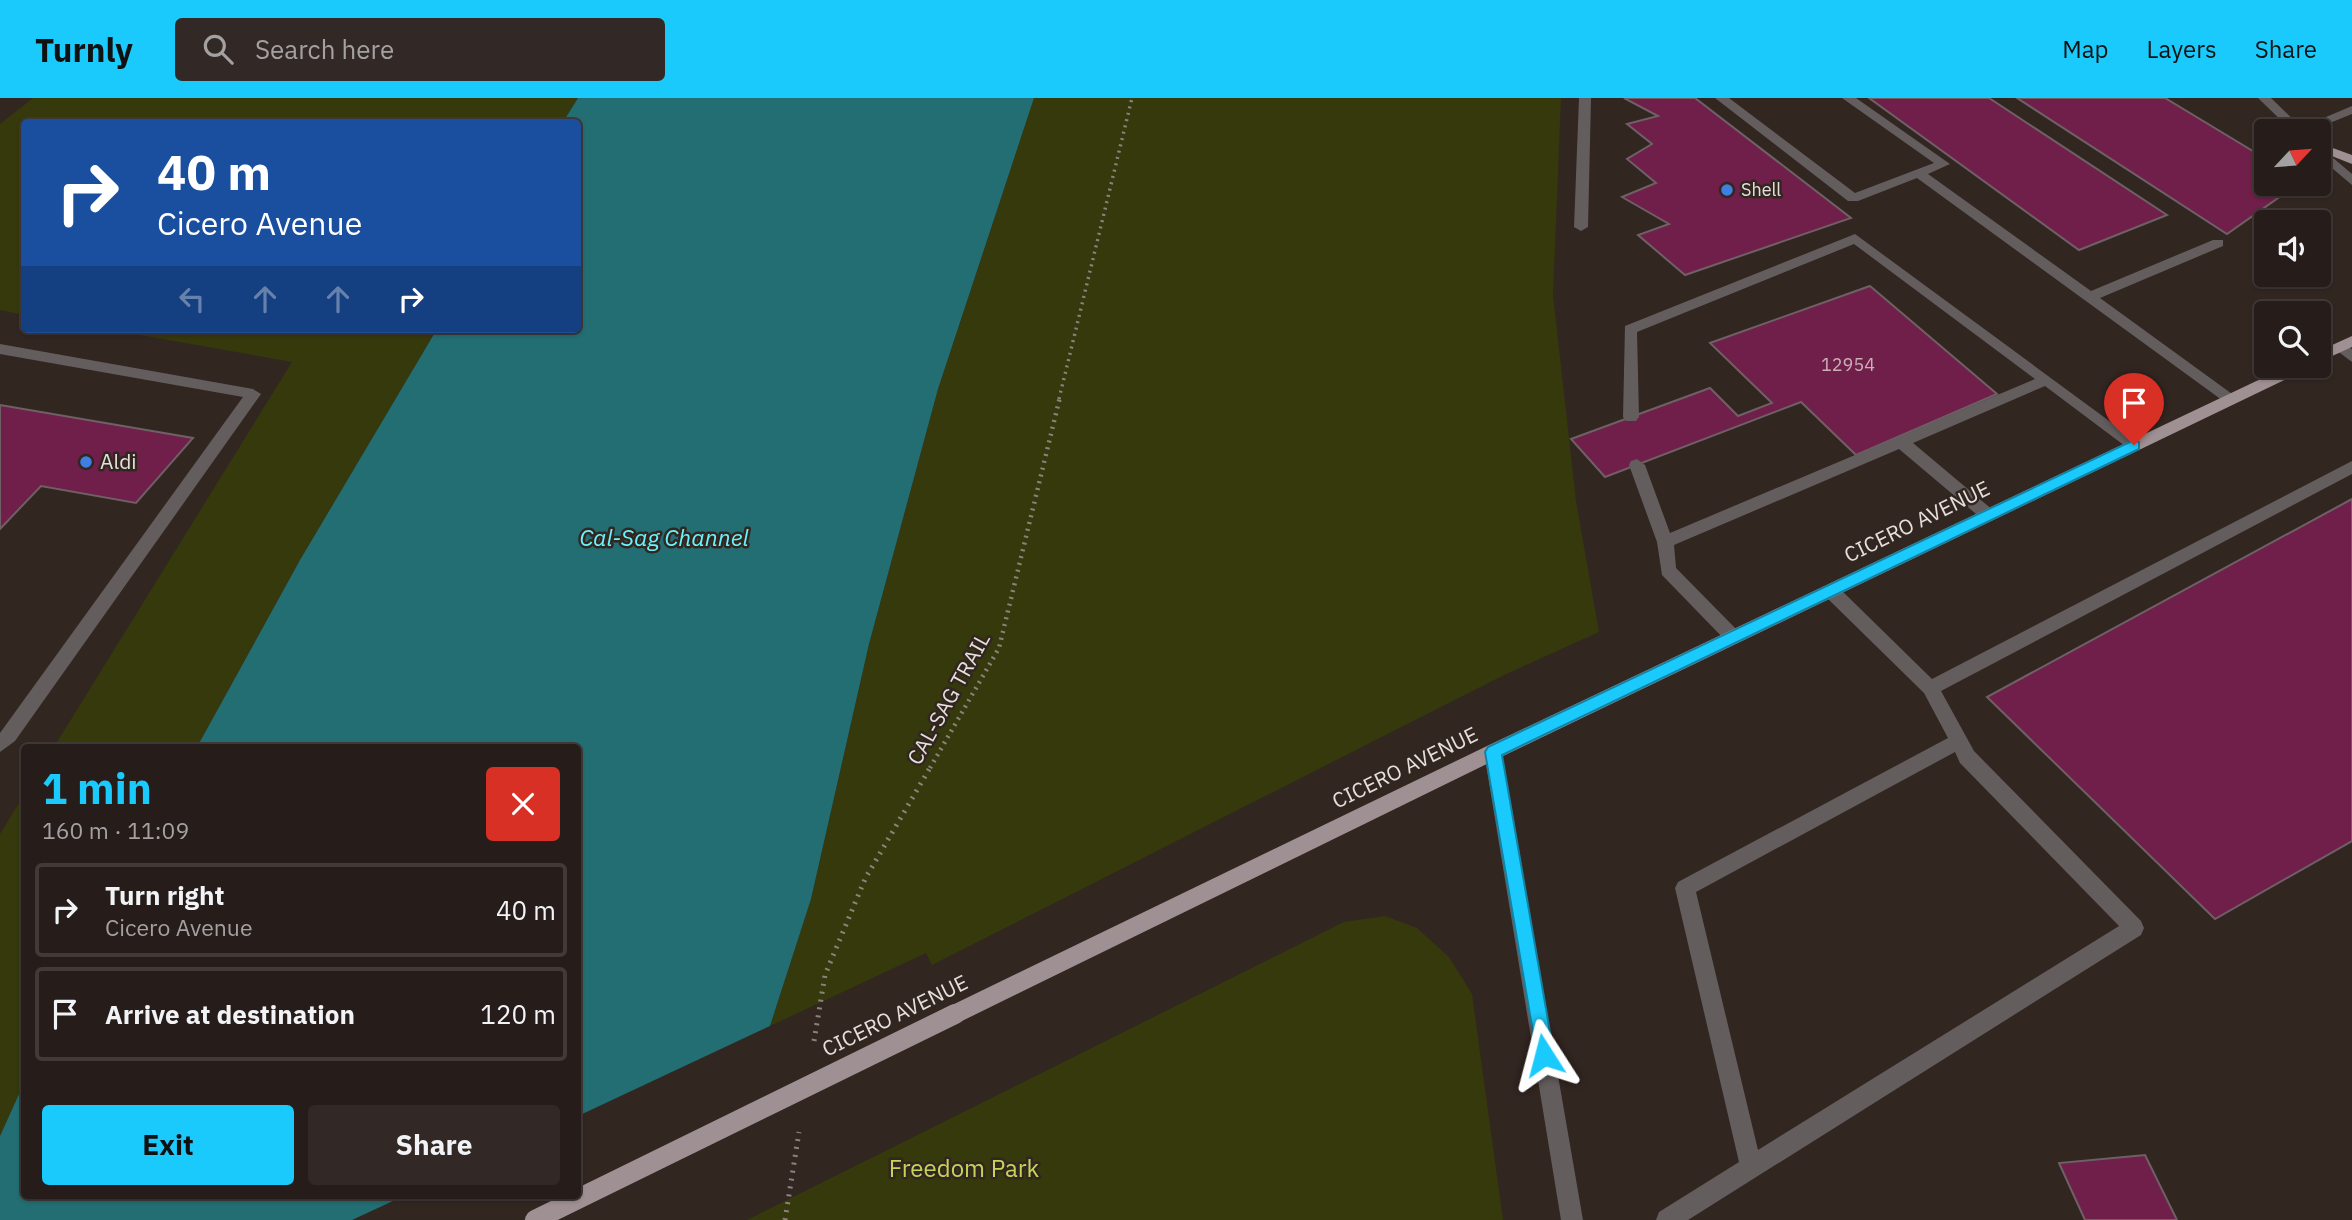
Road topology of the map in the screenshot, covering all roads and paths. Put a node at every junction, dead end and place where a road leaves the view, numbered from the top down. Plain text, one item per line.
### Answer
1 (1132, 98) edge
2 (1585, 98) edge
3 (1721, 98) edge
4 (1848, 98) edge
5 (2264, 98) edge
6 (2352, 110) edge
7 (2286, 119) edge
8 (2329, 119) edge
9 (2331, 152) edge
10 (2331, 160) edge
11 (2352, 160) edge
12 (1918, 173) junction
13 (2352, 181) edge
14 (1581, 227) dead end
15 (2218, 243) dead end
16 (2089, 297) junction
17 (2345, 344) edge
18 (0, 349) edge
19 (2352, 357) edge
20 (2275, 378) edge
21 (2046, 380) junction
22 (2231, 399) junction
23 (1631, 417) dead end
24 (1903, 443) junction
25 (2134, 445) junction
26 (1637, 465) dead end
27 (2352, 467) edge
28 (1988, 515) junction
29 (1665, 542) junction
30 (1831, 591) junction
31 (1733, 637) junction
32 (1930, 688) junction
33 (1959, 741) junction
34 (0, 744) edge
35 (1493, 752) junction
36 (814, 1043) dead end
37 (800, 1125) dead end
38 (1751, 1167) junction
39 (581, 1198) edge
40 (579, 1199) edge
41 (536, 1220) edge
42 (785, 1220) edge
43 (1572, 1220) edge
44 (1667, 1220) edge

1 - 36 path, CAL-SAG TRAIL
2 - 14 street
3 - 12 street
4 - 12 street
5 - 7 street
6 - 8 street
9 - 11 main road
10 - 13 street
12 - 16 street
15 - 16 street
16 - 22 street
17 - 19 street
18 - 34 street
20 - 22 main road, CICERO AVENUE
21 - 23 street
21 - 24 street
21 - 25 street
22 - 25 main road, CICERO AVENUE
24 - 28 street
24 - 29 street
25 - 28 main road, CICERO AVENUE
26 - 29 street
27 - 32 street
28 - 30 main road, CICERO AVENUE
29 - 31 street
30 - 31 main road, CICERO AVENUE
30 - 32 street
31 - 35 main road, CICERO AVENUE
32 - 33 street
33 - 38 street
33 - 38 street
35 - 39 main road, CICERO AVENUE, bridge
35 - 43 street
37 - 42 path
38 - 44 street
40 - 41 main road, CICERO AVENUE, bridge

